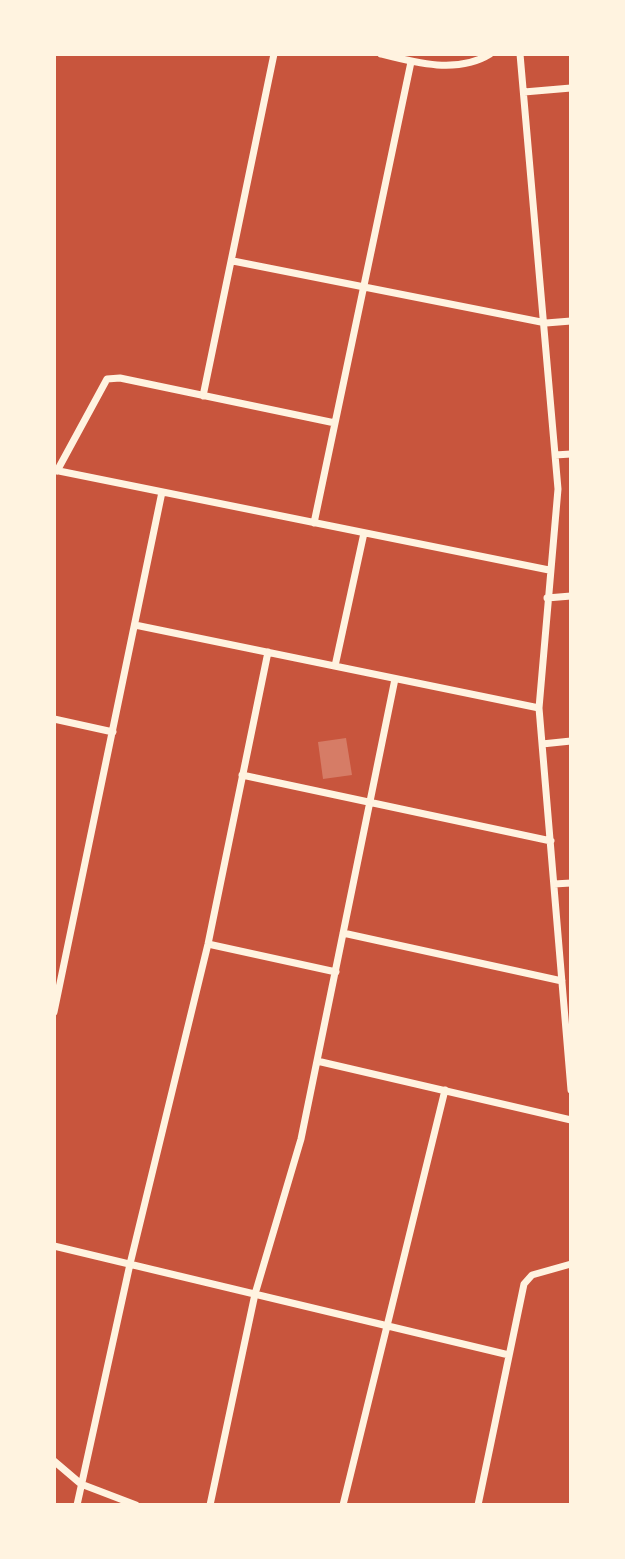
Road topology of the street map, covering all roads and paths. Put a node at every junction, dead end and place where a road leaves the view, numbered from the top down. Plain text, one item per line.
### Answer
1 (274, 54) edge
2 (381, 54) edge
3 (490, 54) edge
4 (520, 54) edge
5 (411, 62) junction
6 (571, 88) edge
7 (524, 92) junction
8 (233, 261) junction
9 (363, 287) junction
10 (571, 321) edge
11 (546, 323) junction
12 (203, 396) junction
13 (335, 423) junction
14 (571, 454) edge
15 (555, 455) junction
16 (56, 470) edge
17 (162, 492) junction
18 (314, 523) junction
19 (365, 533) junction
20 (549, 570) junction
21 (571, 596) edge
22 (547, 598) junction
23 (135, 625) junction
24 (268, 653) junction
25 (335, 666) junction
26 (395, 678) junction
27 (539, 708) junction
28 (54, 719) edge
29 (113, 732) junction
30 (571, 741) edge
31 (542, 744) junction
32 (242, 775) junction
33 (370, 803) junction
34 (551, 842) junction
35 (571, 883) edge
36 (554, 884) junction
37 (344, 933) junction
38 (208, 944) junction
39 (336, 972) junction
40 (562, 981) junction
41 (54, 1012) edge
42 (569, 1054) edge
43 (317, 1061) junction
44 (445, 1090) junction
45 (571, 1090) edge
46 (571, 1120) edge
47 (54, 1246) edge
48 (130, 1264) junction
49 (571, 1264) edge
50 (255, 1294) junction
51 (387, 1325) junction
52 (509, 1355) junction
53 (54, 1461) edge
54 (81, 1484) junction
55 (77, 1505) edge
56 (136, 1505) edge
57 (209, 1505) edge
58 (344, 1505) edge
59 (478, 1505) edge

1 - 8 street
2 - 5 street
3 - 5 street
4 - 7 street
5 - 9 street
6 - 7 street
7 - 11 street
8 - 9 street
8 - 12 street
9 - 11 street
9 - 13 street
10 - 11 street
11 - 15 street
12 - 13 street
12 - 16 street
13 - 18 street
14 - 15 street
15 - 20 street
16 - 17 street
17 - 18 street
17 - 23 street
18 - 19 street
19 - 20 street
19 - 25 street
20 - 22 street
21 - 22 street
22 - 27 street
23 - 24 street
23 - 29 street
24 - 25 street
24 - 32 street
25 - 26 street
26 - 27 street
26 - 33 street
27 - 31 street
28 - 29 street
29 - 41 street
30 - 31 street
31 - 34 street
32 - 33 street
32 - 38 street
33 - 34 street
33 - 37 street
34 - 36 street
35 - 36 street
36 - 40 street
37 - 39 street
37 - 40 street
38 - 39 street
38 - 48 street
39 - 43 street
40 - 42 street
42 - 45 street
43 - 44 street
43 - 50 street
44 - 46 street
44 - 51 street
47 - 48 street
48 - 50 street
48 - 54 street
49 - 52 street
50 - 51 street
50 - 57 street
51 - 52 street
51 - 58 street
52 - 59 street
53 - 54 street
54 - 55 street
54 - 56 street

